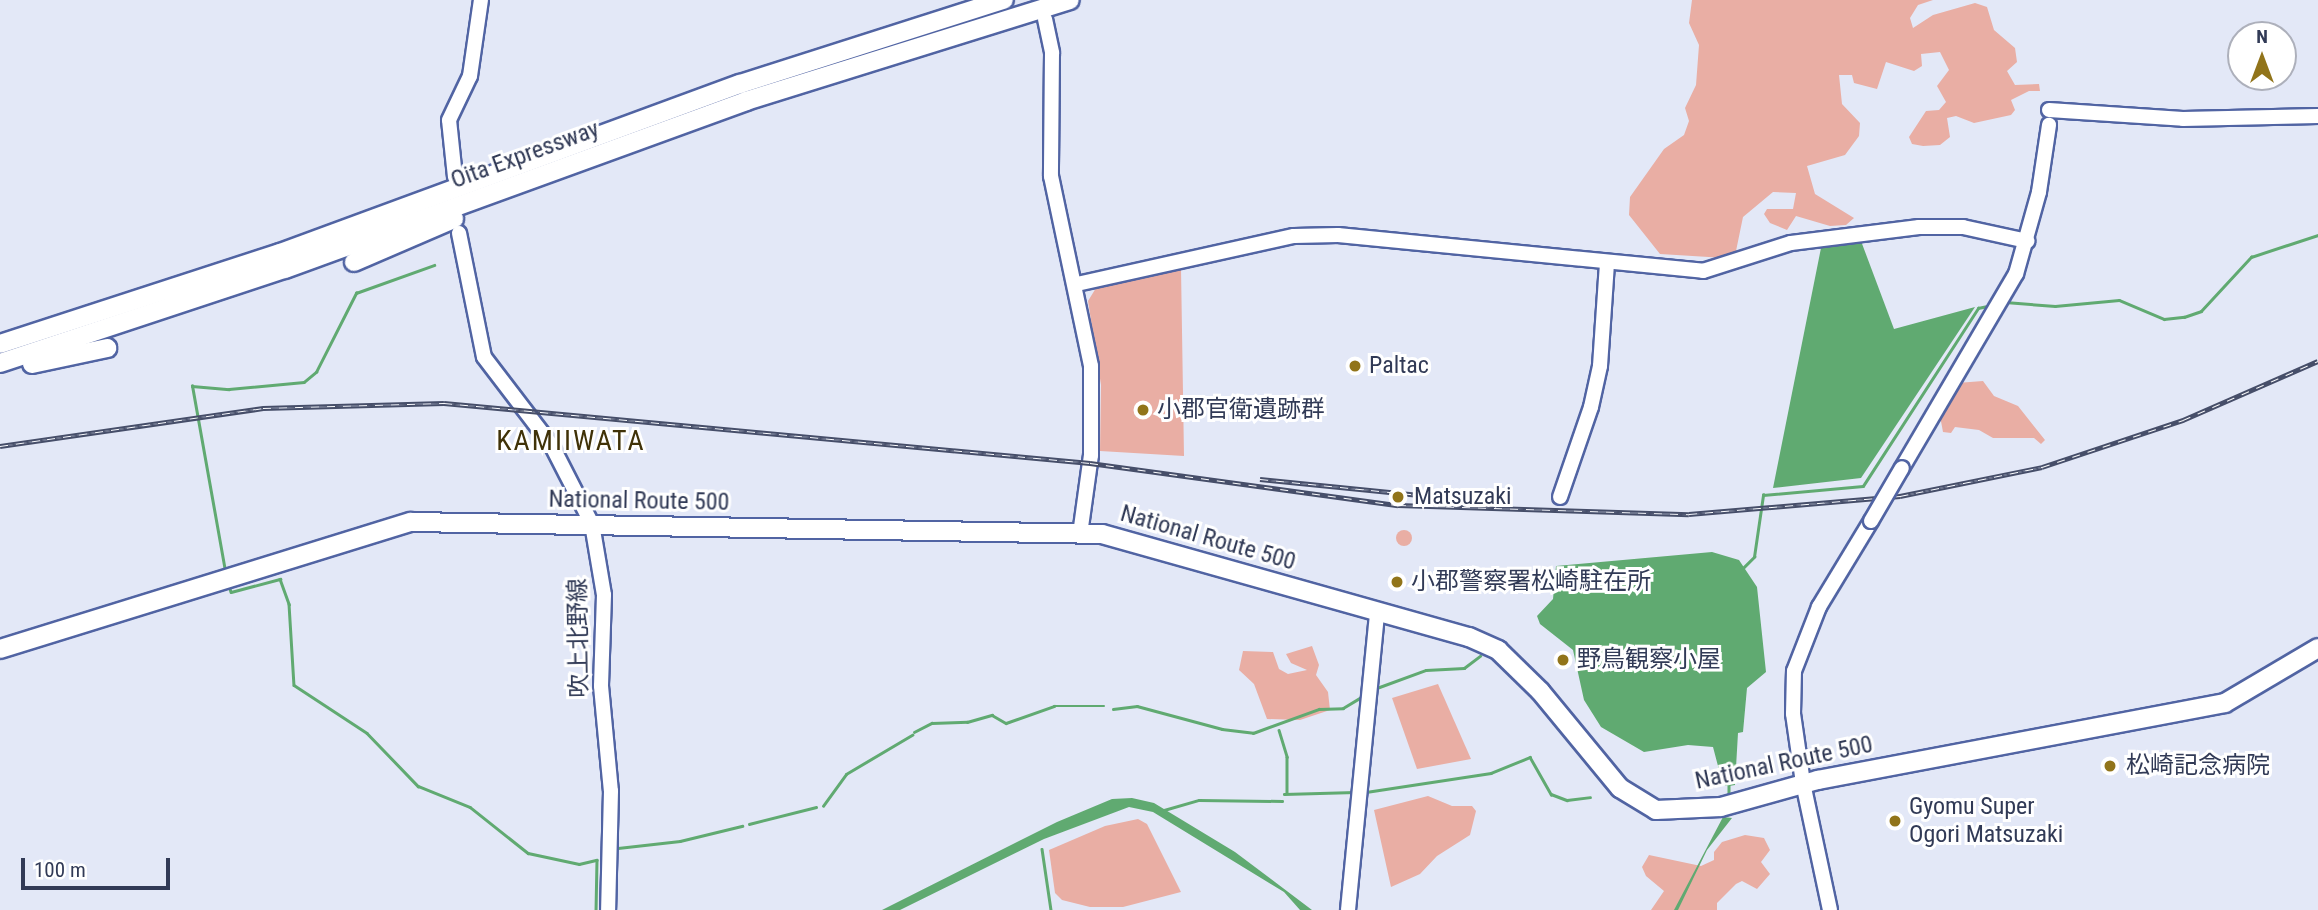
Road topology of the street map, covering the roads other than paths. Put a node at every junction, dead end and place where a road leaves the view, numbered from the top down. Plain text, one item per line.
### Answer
1 (481, 0) edge
2 (1004, 0) edge
3 (1070, 0) edge
4 (1045, 19) dead end
5 (2318, 116) edge
6 (624, 144) junction
7 (455, 177) dead end
8 (459, 233) dead end
9 (2027, 241) junction
10 (354, 262) dead end
11 (1607, 262) junction
12 (1077, 284) junction
13 (0, 344) edge
14 (107, 348) dead end
15 (0, 363) edge
16 (0, 371) edge
17 (1560, 497) dead end
18 (592, 524) junction
19 (1080, 534) junction
20 (1377, 612) junction
21 (2318, 648) edge
22 (0, 649) edge
23 (1803, 783) junction
24 (608, 910) edge
25 (1348, 910) edge
26 (1830, 910) edge

1 - 7 street
2 - 13 highway, Oita Expressway
3 - 6 highway, Oita Expressway
4 - 12 street
5 - 9 street
6 - 10 highway
6 - 15 highway, Oita Expressway
8 - 18 street, 吹上北野線
9 - 11 street
9 - 23 street, bridge
11 - 12 street
11 - 17 street
12 - 19 street
14 - 16 highway
18 - 19 highway, National Route 500
18 - 22 highway, National Route 500
18 - 24 street, 吹上北野線
19 - 20 highway, National Route 500
20 - 23 highway, National Route 500
20 - 25 street
21 - 23 highway, National Route 500
23 - 26 street

